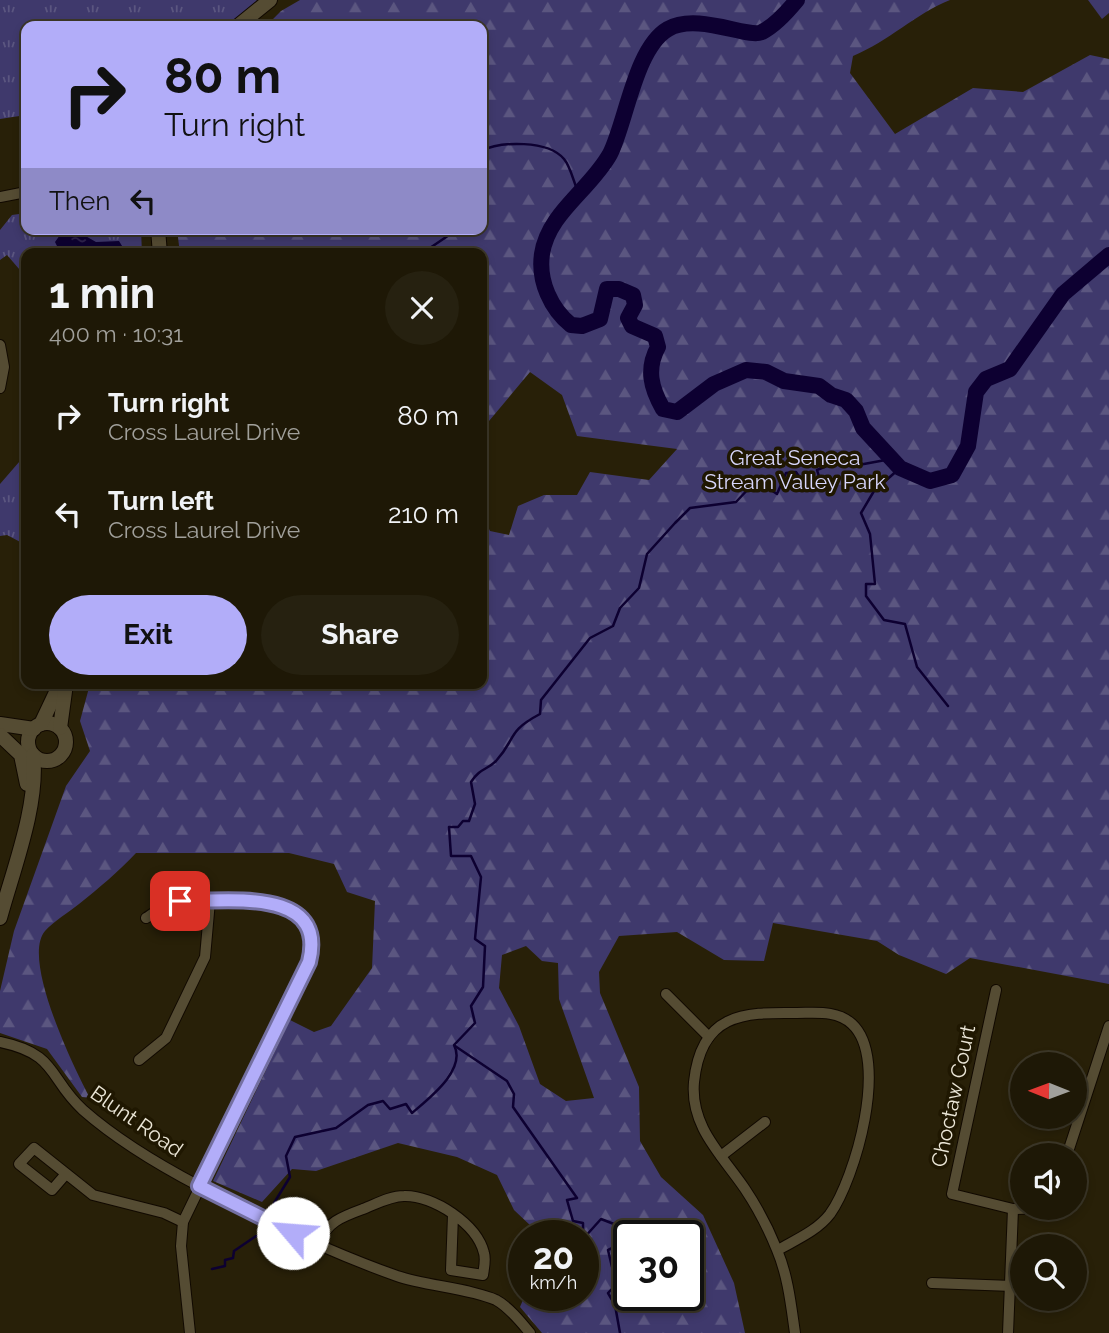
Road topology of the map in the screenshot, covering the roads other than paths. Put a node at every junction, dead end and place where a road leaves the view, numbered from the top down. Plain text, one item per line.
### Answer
1 (270, 0) edge
2 (245, 21) edge
3 (21, 193) edge
4 (0, 197) edge
5 (0, 345) edge
6 (0, 388) edge
7 (57, 689) edge
8 (65, 689) edge
9 (0, 724) edge
10 (37, 727) junction
11 (60, 728) junction
12 (0, 734) edge
13 (31, 750) junction
14 (54, 760) junction
15 (27, 816) junction
16 (210, 901) junction
17 (0, 918) edge
18 (146, 918) dead end
19 (996, 990) dead end
20 (666, 994) dead end
21 (1109, 1026) edge
22 (709, 1037) junction
23 (0, 1042) edge
24 (139, 1060) dead end
25 (765, 1122) dead end
26 (1071, 1143) edge
27 (721, 1156) junction
28 (65, 1175) dead end
29 (199, 1186) junction
30 (1010, 1208) edge
31 (453, 1215) junction
32 (183, 1222) junction
33 (318, 1244) junction
34 (778, 1250) junction
35 (932, 1283) dead end
36 (1010, 1286) edge
37 (1010, 1310) edge
38 (190, 1333) edge
39 (530, 1333) edge
40 (795, 1333) edge
41 (1008, 1333) edge

1 - 2 street
3 - 4 street
5 - 6 street
7 - 10 street
8 - 11 street
9 - 10 street
10 - 11 street
10 - 13 street
11 - 14 street
12 - 13 street
12 - 15 street
13 - 14 street
13 - 15 street
14 - 15 street
15 - 17 street
16 - 18 street
16 - 24 street
16 - 29 street
19 - 30 street, Choctaw Court
20 - 22 street
21 - 26 street
22 - 27 street
22 - 34 street
23 - 29 street, Blunt Road
25 - 27 street
27 - 34 street
28 - 32 street
29 - 32 street
29 - 33 street, Blunt Road
31 - 31 street
31 - 33 street
32 - 38 street
33 - 39 street, Blunt Road
34 - 40 street
35 - 36 street
37 - 41 street

